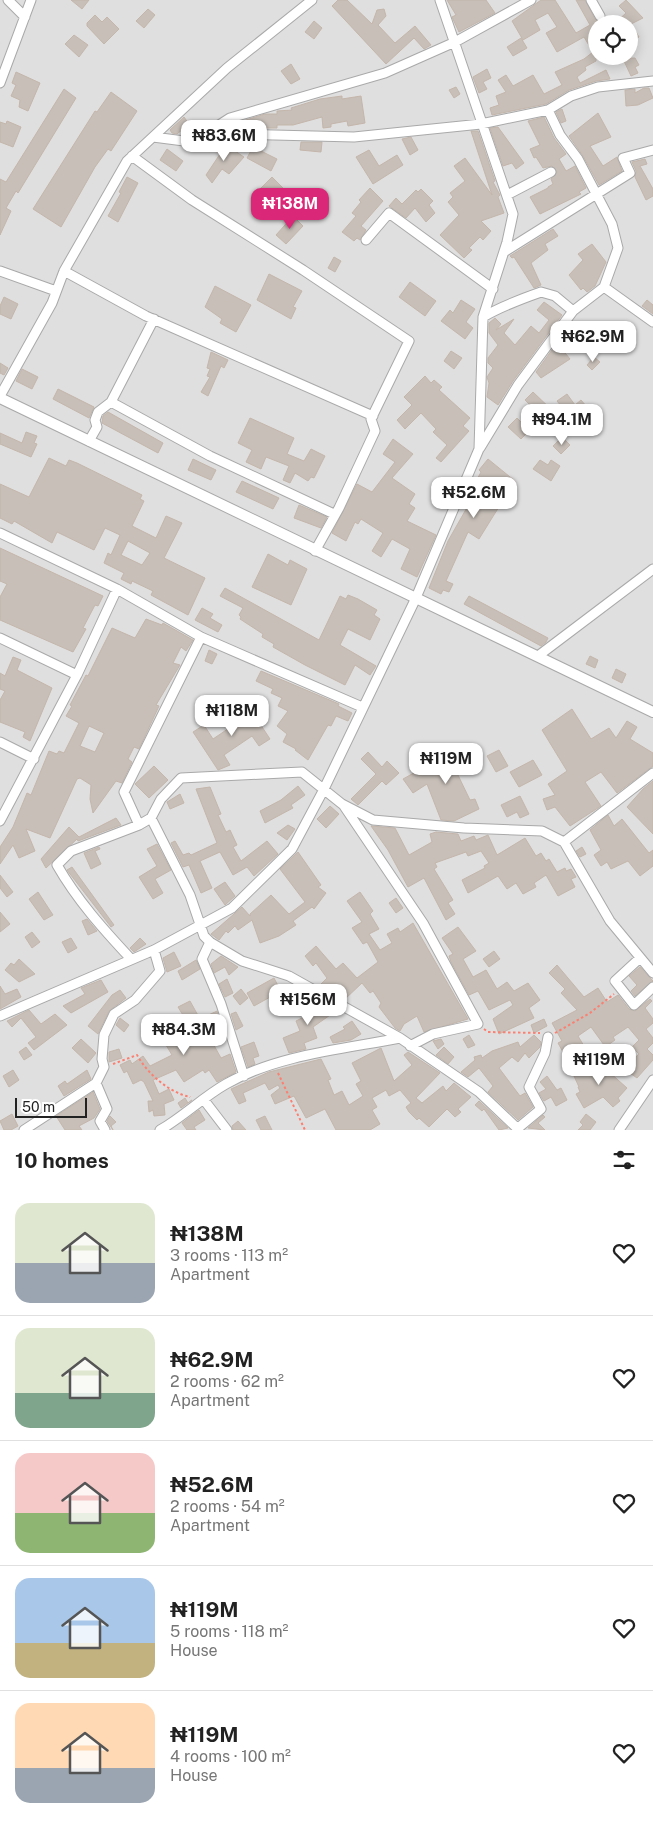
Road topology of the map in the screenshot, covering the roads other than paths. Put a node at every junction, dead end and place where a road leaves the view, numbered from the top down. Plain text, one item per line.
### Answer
1 (8, 0) edge
2 (31, 0) edge
3 (312, 0) edge
4 (440, 0) edge
5 (531, 0) edge
6 (592, 0) edge
7 (600, 15) edge
8 (26, 17) junction
9 (455, 42) junction
10 (653, 81) edge
11 (0, 83) edge
12 (548, 110) junction
13 (481, 124) junction
14 (216, 127) junction
15 (153, 137) junction
16 (653, 150) edge
17 (132, 156) junction
18 (551, 172) dead end
19 (507, 195) junction
20 (598, 195) junction
21 (366, 240) dead end
22 (504, 252) junction
23 (0, 271) edge
24 (64, 271) junction
25 (604, 288) junction
26 (493, 289) junction
27 (56, 291) junction
28 (573, 311) junction
29 (483, 317) junction
30 (154, 319) junction
31 (653, 322) edge
32 (0, 397) edge
33 (110, 402) junction
34 (373, 416) junction
35 (90, 441) junction
36 (479, 448) junction
37 (334, 514) junction
38 (0, 533) edge
39 (315, 551) junction
40 (653, 569) edge
41 (117, 589) junction
42 (415, 600) junction
43 (201, 637) junction
44 (0, 638) edge
45 (538, 656) junction
46 (77, 676) junction
47 (362, 707) junction
48 (653, 712) edge
49 (0, 742) edge
50 (34, 759) junction
51 (653, 773) edge
52 (323, 791) junction
53 (342, 804) junction
54 (151, 818) junction
55 (0, 821) edge
56 (139, 825) junction
57 (564, 842) junction
58 (200, 926) junction
59 (210, 942) junction
60 (154, 950) junction
61 (640, 958) junction
62 (131, 959) junction
63 (653, 973) edge
64 (653, 987) edge
65 (0, 1016) edge
66 (548, 1037) road end
67 (400, 1038) junction
68 (410, 1046) junction
69 (244, 1076) junction
70 (653, 1080) edge
71 (96, 1083) junction
72 (201, 1102) junction
73 (518, 1129) edge
74 (24, 1130) edge
75 (105, 1130) edge
76 (160, 1130) edge
77 (227, 1130) edge
78 (619, 1130) edge

1 - 8 street
2 - 8 street
3 - 15 street
4 - 9 street
5 - 9 street
6 - 7 street
8 - 11 street
9 - 13 street
9 - 14 street
10 - 12 street
12 - 13 street
12 - 20 street
13 - 14 street
13 - 19 street
14 - 15 street
15 - 17 street
16 - 20 street
17 - 24 street
17 - 34 street
18 - 19 street
19 - 22 street
20 - 22 street
20 - 25 street
21 - 26 street
22 - 26 street
23 - 27 street
24 - 27 street
24 - 30 street
25 - 28 street
25 - 31 street
26 - 29 street
27 - 32 street
28 - 29 street
28 - 36 street
29 - 36 street
30 - 33 street
30 - 34 street
32 - 35 street
33 - 35 street
33 - 37 street
34 - 37 street
35 - 39 street
36 - 42 street
37 - 39 street
38 - 41 street
39 - 42 street
40 - 45 street
41 - 43 street
41 - 46 street
42 - 45 street
42 - 47 street
43 - 47 street
43 - 56 street
44 - 46 street
45 - 48 street
46 - 50 street
47 - 52 street
49 - 50 street
50 - 55 street
51 - 57 street
52 - 53 street
52 - 54 street
52 - 58 street
53 - 57 street
53 - 68 street
54 - 56 street
54 - 58 street
56 - 62 street
57 - 61 street
58 - 59 street
58 - 60 street
59 - 67 street
59 - 69 street
60 - 62 street
60 - 71 street
61 - 63 street
61 - 64 street
62 - 65 street
66 - 73 street
67 - 68 street
67 - 69 street
68 - 73 street
69 - 72 street
70 - 78 street
71 - 74 street
71 - 75 street
72 - 76 street
72 - 77 street

